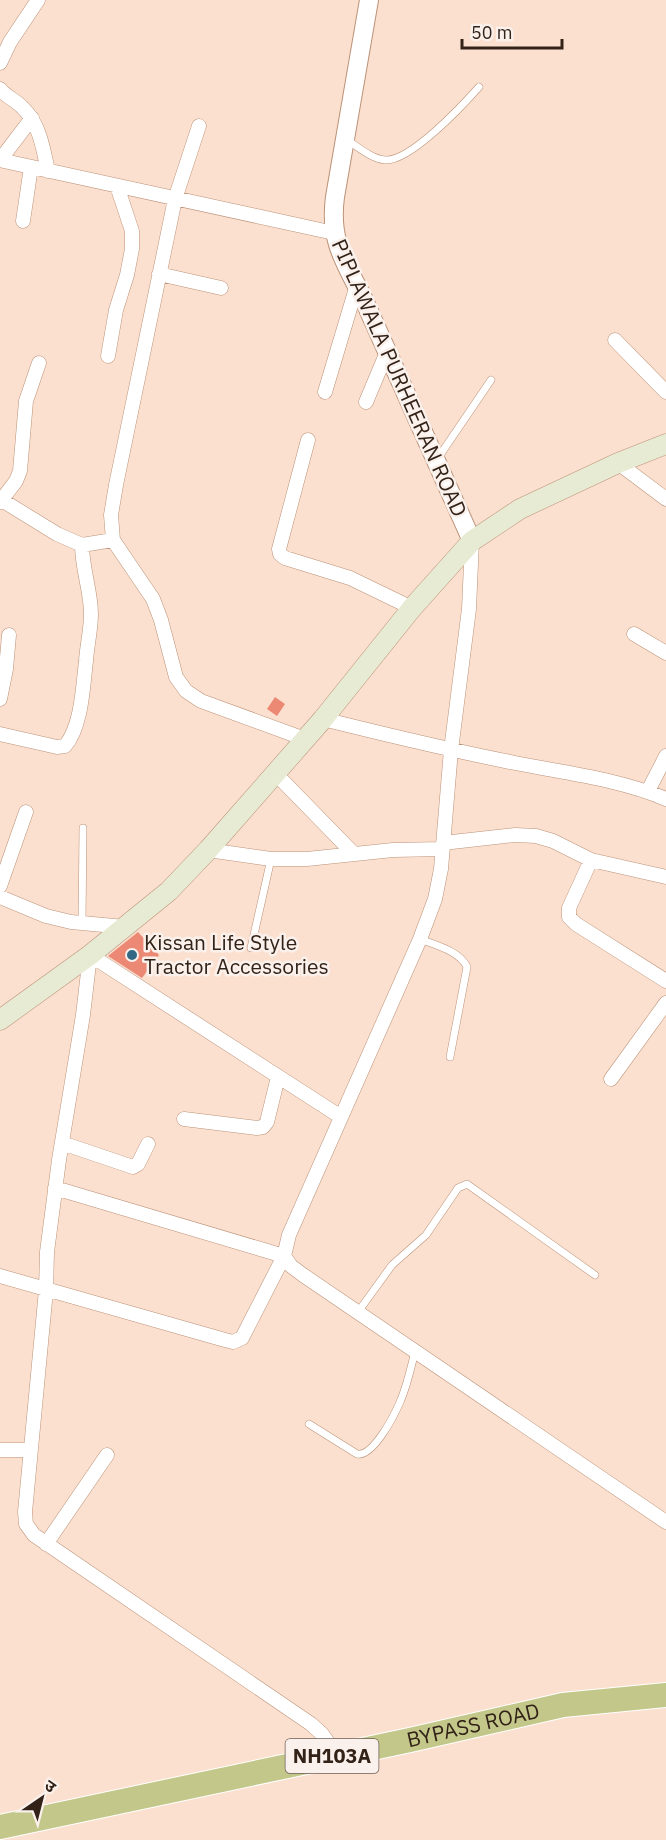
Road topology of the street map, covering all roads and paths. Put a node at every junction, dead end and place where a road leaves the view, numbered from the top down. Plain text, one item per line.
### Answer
1 (38, 0) edge
2 (369, 0) edge
3 (0, 63) edge
4 (480, 87) dead end
5 (1, 93) edge
6 (32, 118) junction
7 (199, 126) dead end
8 (345, 139) junction
9 (0, 160) edge
10 (31, 167) junction
11 (48, 171) junction
12 (117, 186) junction
13 (175, 200) junction
14 (22, 221) dead end
15 (334, 233) junction
16 (159, 274) junction
17 (357, 285) junction
18 (221, 288) dead end
19 (615, 340) dead end
20 (387, 352) junction
21 (108, 356) dead end
22 (39, 363) dead end
23 (491, 380) dead end
24 (326, 392) dead end
25 (666, 392) edge
26 (366, 402) dead end
27 (308, 440) dead end
28 (666, 444) edge
29 (435, 463) junction
30 (618, 463) junction
31 (666, 499) edge
32 (1, 500) edge
33 (113, 540) junction
34 (472, 541) junction
35 (82, 545) junction
36 (412, 608) junction
37 (634, 634) dead end
38 (9, 635) dead end
39 (666, 653) edge
40 (0, 699) edge
41 (323, 719) junction
42 (0, 734) edge
43 (305, 739) junction
44 (451, 750) junction
45 (666, 756) edge
46 (275, 773) junction
47 (648, 791) junction
48 (666, 799) edge
49 (26, 812) dead end
50 (83, 828) dead end
51 (443, 846) junction
52 (208, 850) junction
53 (354, 854) junction
54 (271, 859) junction
55 (591, 860) junction
56 (666, 877) edge
57 (0, 886) edge
58 (0, 897) edge
59 (82, 923) junction
60 (125, 927) junction
61 (420, 939) junction
62 (251, 948) dead end
63 (90, 955) junction
64 (666, 981) edge
65 (666, 1003) edge
66 (0, 1020) edge
67 (450, 1057) dead end
68 (278, 1077) junction
69 (611, 1079) dead end
70 (341, 1117) junction
71 (184, 1119) dead end
72 (62, 1143) junction
73 (148, 1144) dead end
74 (55, 1188) junction
75 (284, 1256) junction
76 (595, 1275) dead end
77 (0, 1276) edge
78 (46, 1290) junction
79 (358, 1312) junction
80 (415, 1351) junction
81 (309, 1424) dead end
82 (0, 1449) edge
83 (30, 1450) junction
84 (107, 1455) dead end
85 (666, 1522) edge
86 (46, 1544) junction
87 (666, 1695) edge
88 (337, 1755) junction
89 (0, 1827) edge

1 - 3 street
2 - 8 street, PIPLAWALA PURHEERAN ROAD
4 - 8 lane
5 - 6 street
6 - 9 street
6 - 11 street
7 - 13 street
8 - 15 street, PIPLAWALA PURHEERAN ROAD
9 - 10 street
10 - 11 street
10 - 14 street
11 - 12 street
12 - 13 street
12 - 21 street
13 - 15 street
13 - 16 street
15 - 17 street, PIPLAWALA PURHEERAN ROAD
16 - 18 street
16 - 33 street
17 - 20 street, PIPLAWALA PURHEERAN ROAD
17 - 24 street
19 - 25 street
20 - 26 street
20 - 29 street, PIPLAWALA PURHEERAN ROAD
22 - 32 street
23 - 29 lane
27 - 36 street
28 - 30 main road
29 - 34 street, PIPLAWALA PURHEERAN ROAD
30 - 31 street
30 - 34 main road
32 - 35 street
33 - 35 street
33 - 43 street
34 - 36 main road
34 - 44 street
35 - 42 street
36 - 41 main road
37 - 39 street
38 - 40 street
41 - 43 main road
41 - 44 street
43 - 46 main road
44 - 47 street
44 - 51 street
45 - 47 street
46 - 52 main road
46 - 53 street
47 - 48 street
49 - 57 street
50 - 59 lane
51 - 53 street
51 - 55 street
51 - 61 street
52 - 54 street
52 - 60 main road
53 - 54 street
54 - 62 lane
55 - 56 street
55 - 64 street
58 - 59 street
59 - 60 street
60 - 63 main road
61 - 67 lane
61 - 70 street
63 - 66 main road
63 - 68 street
63 - 72 street
65 - 69 street
68 - 70 street
68 - 71 street
70 - 75 street
72 - 73 street
72 - 74 street
74 - 75 street
74 - 78 street
75 - 78 street
75 - 79 street
76 - 79 lane
77 - 78 street
78 - 83 street
79 - 80 street
80 - 81 lane
80 - 85 street
82 - 83 street
83 - 86 street
84 - 86 street
86 - 88 street
87 - 88 highway, BYPASS ROAD / NH103A
88 - 89 highway, BYPASS ROAD / NH103A

